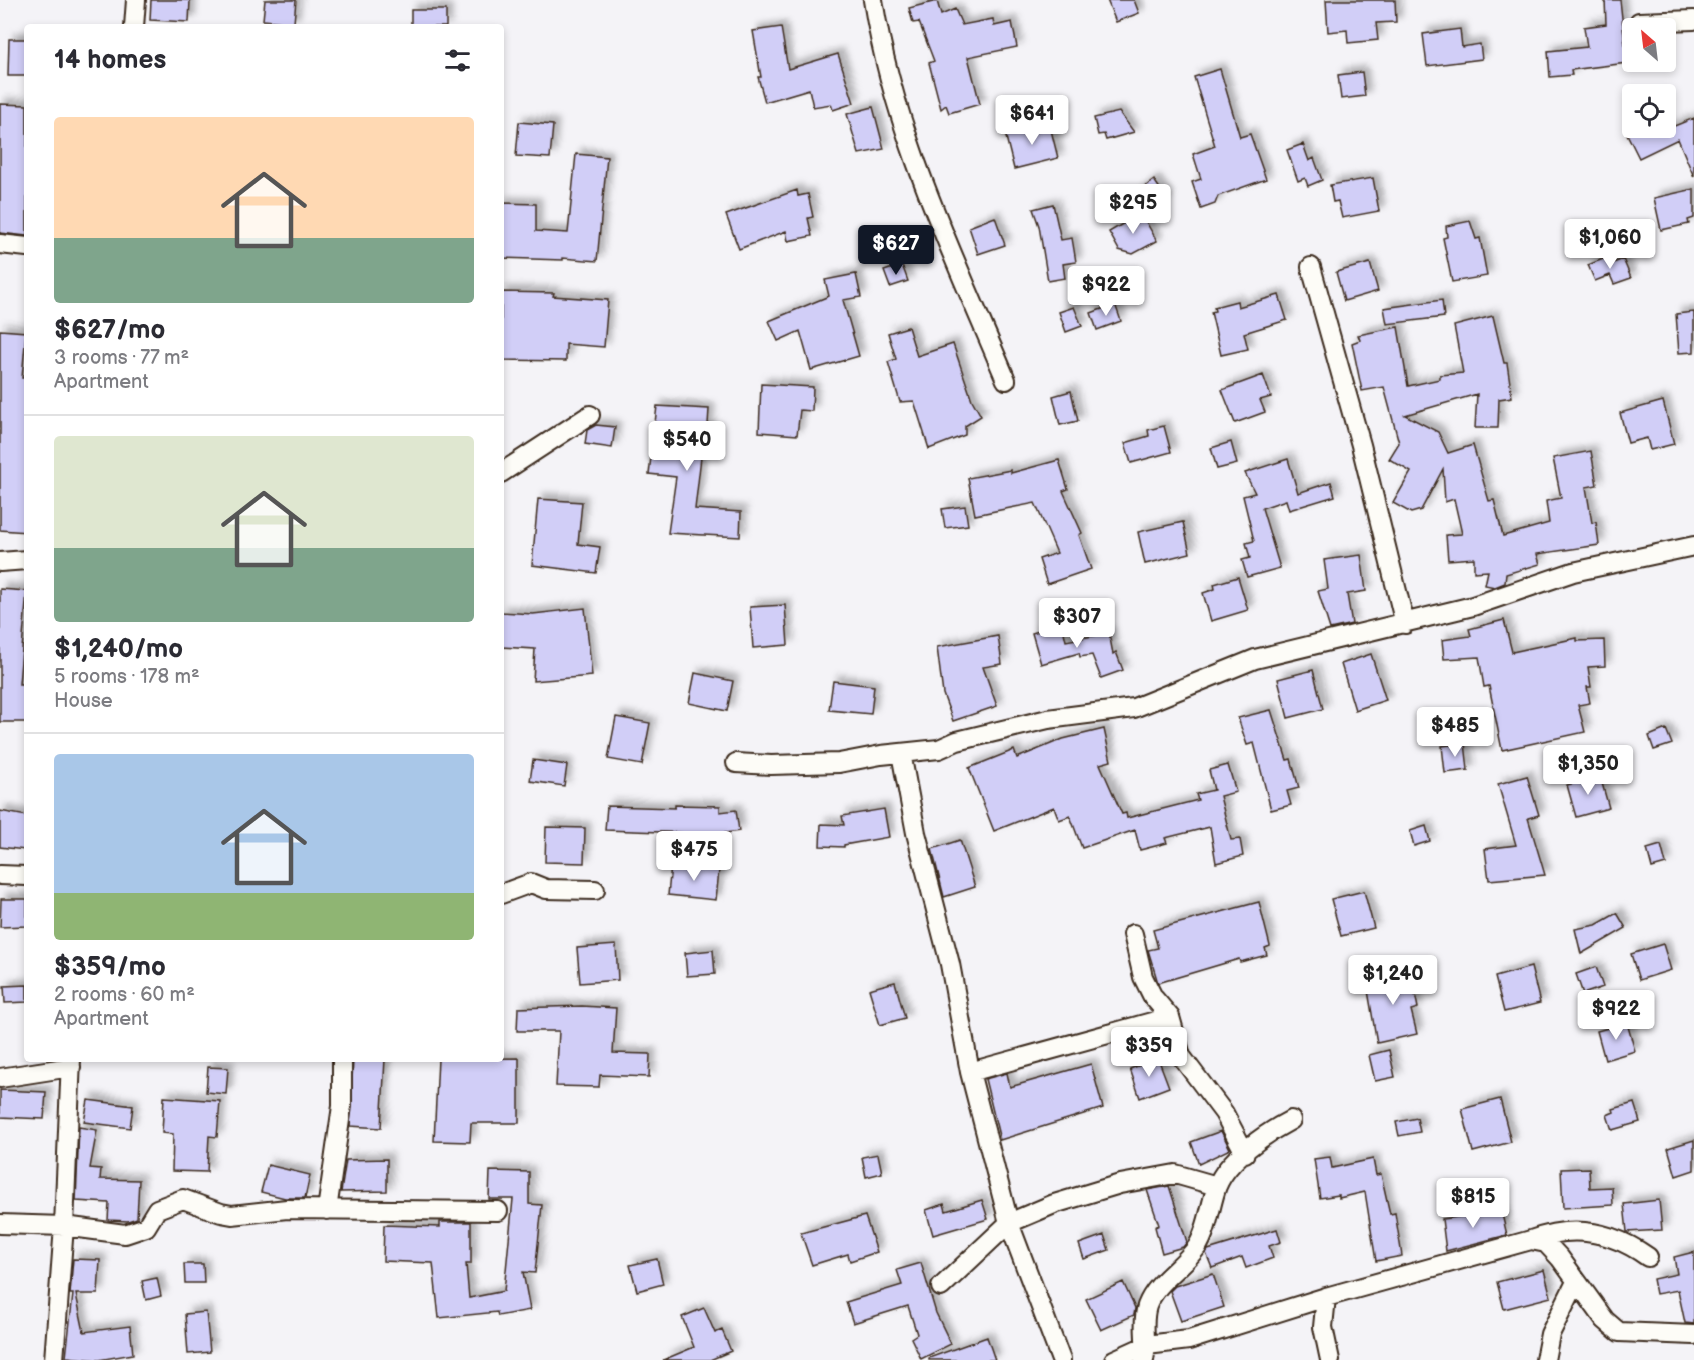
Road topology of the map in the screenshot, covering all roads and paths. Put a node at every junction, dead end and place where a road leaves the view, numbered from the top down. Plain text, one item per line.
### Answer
1 (136, 0) edge
2 (873, 0) edge
3 (1694, 20) edge
4 (1676, 21) edge
5 (134, 24) edge
6 (0, 244) edge
7 (24, 247) edge
8 (1311, 267) dead end
9 (1006, 380) dead end
10 (590, 415) dead end
11 (504, 471) edge
12 (1694, 546) edge
13 (24, 560) edge
14 (0, 562) edge
15 (1405, 624) junction
16 (902, 753) junction
17 (736, 762) dead end
18 (0, 875) edge
19 (24, 876) edge
20 (595, 890) dead end
21 (504, 893) edge
22 (1134, 934) dead end
23 (1170, 1017) junction
24 (342, 1062) edge
25 (71, 1063) edge
26 (970, 1072) junction
27 (0, 1078) edge
28 (1291, 1120) dead end
29 (1245, 1153) junction
30 (1217, 1186) junction
31 (327, 1210) junction
32 (498, 1211) dead end
33 (1009, 1223) junction
34 (0, 1224) edge
35 (64, 1226) junction
36 (1531, 1240) junction
37 (1648, 1257) dead end
38 (1576, 1282) junction
39 (941, 1287) dead end
40 (1326, 1297) junction
41 (1694, 1335) edge
42 (1146, 1352) edge
43 (54, 1360) edge
44 (1061, 1360) edge
45 (1114, 1360) edge
46 (1330, 1360) edge
47 (1545, 1360) edge

1 - 5 street
2 - 9 street
3 - 4 street
6 - 7 street
8 - 15 street
10 - 11 street
12 - 15 street
13 - 14 street
15 - 16 street
16 - 17 street
16 - 26 street
18 - 19 street
20 - 21 street
22 - 23 street
23 - 26 street
23 - 29 street
24 - 31 street
25 - 27 street
25 - 35 street
26 - 33 street
28 - 29 street
29 - 30 street
30 - 33 street
30 - 42 street
31 - 32 street
31 - 35 street
33 - 39 street
33 - 44 street
34 - 35 street
35 - 43 street
36 - 37 street
36 - 38 street
36 - 40 street
38 - 41 street
38 - 47 street
40 - 42 street
40 - 46 street
42 - 45 street

